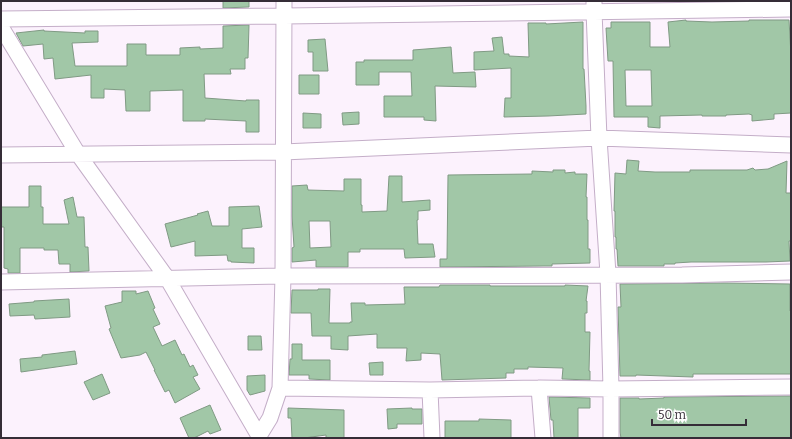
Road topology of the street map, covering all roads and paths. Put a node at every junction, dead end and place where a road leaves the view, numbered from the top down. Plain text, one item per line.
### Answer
1 (284, 1) edge
2 (594, 6) edge
3 (791, 9) edge
4 (284, 16) junction
5 (1, 19) edge
6 (1, 27) edge
7 (599, 138) junction
8 (791, 145) edge
9 (283, 152) junction
10 (78, 154) junction
11 (1, 155) edge
12 (791, 272) edge
13 (608, 274) junction
14 (283, 276) junction
15 (167, 278) junction
16 (1, 282) edge
17 (791, 387) edge
18 (280, 388) junction
19 (539, 388) junction
20 (611, 389) junction
21 (430, 390) junction
22 (259, 437) edge
23 (432, 438) edge
24 (543, 438) edge
25 (611, 438) edge

1 - 4 street
2 - 3 street
2 - 4 street
2 - 7 street
4 - 5 street
4 - 9 street
6 - 10 street
7 - 8 street
7 - 9 street
7 - 13 street
9 - 10 street
9 - 14 street
10 - 11 street
10 - 15 street
12 - 13 street
13 - 14 street
13 - 20 street
14 - 15 street
14 - 18 street
15 - 16 street
15 - 22 street
17 - 20 street
18 - 21 street
18 - 22 street
19 - 20 street
19 - 21 street
19 - 24 street
20 - 25 street
21 - 23 street

